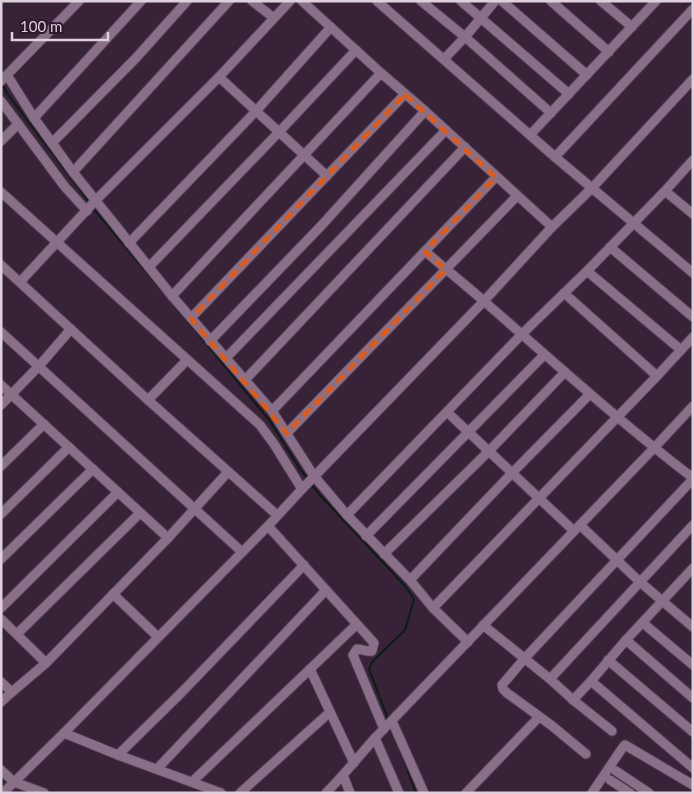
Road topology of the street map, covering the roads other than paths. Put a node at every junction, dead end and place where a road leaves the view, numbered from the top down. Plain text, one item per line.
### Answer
1 (79, 1) edge
2 (141, 1) edge
3 (187, 1) edge
4 (229, 1) edge
5 (252, 1) edge
6 (290, 1) edge
7 (302, 1) edge
8 (376, 1) edge
9 (421, 1) edge
10 (461, 1) edge
11 (495, 1) edge
12 (502, 1) edge
13 (551, 1) edge
14 (601, 1) edge
15 (654, 2) edge
16 (693, 9) edge
17 (274, 18) junction
18 (481, 18) junction
19 (632, 27) junction
20 (331, 28) junction
21 (465, 37) junction
22 (356, 50) junction
23 (608, 52) junction
24 (444, 59) junction
25 (381, 73) junction
26 (587, 75) junction
27 (219, 77) junction
28 (4, 79) edge
29 (693, 79) edge
30 (406, 94) junction
31 (569, 94) junction
32 (1, 100) edge
33 (256, 111) junction
34 (425, 111) junction
35 (551, 113) junction
36 (34, 118) junction
37 (18, 124) junction
38 (446, 130) junction
39 (279, 132) junction
40 (530, 135) junction
41 (1, 141) edge
42 (52, 142) junction
43 (465, 147) junction
44 (305, 155) junction
45 (555, 157) junction
46 (693, 160) edge
47 (73, 172) junction
48 (327, 176) junction
49 (496, 177) junction
50 (592, 188) junction
51 (665, 191) junction
52 (1, 192) edge
53 (517, 196) junction
54 (96, 202) junction
55 (692, 210) edge
56 (87, 211) junction
57 (633, 223) junction
58 (552, 227) junction
59 (58, 242) junction
60 (129, 243) junction
61 (610, 247) junction
62 (425, 251) junction
63 (1, 265) edge
64 (149, 267) junction
65 (446, 269) junction
66 (587, 271) junction
67 (693, 273) edge
68 (20, 282) junction
69 (564, 293) junction
70 (172, 296) junction
71 (484, 300) junction
72 (693, 317) edge
73 (192, 318) junction
74 (71, 329) junction
75 (1, 332) edge
76 (522, 334) junction
77 (693, 337) edge
78 (210, 341) junction
79 (681, 350) junction
80 (544, 355) junction
81 (226, 358) junction
82 (188, 360) junction
83 (39, 366) junction
84 (565, 372) junction
85 (657, 376) junction
86 (245, 380) junction
87 (1, 385) edge
88 (12, 394) junction
89 (590, 394) junction
90 (148, 400) junction
91 (1, 405) edge
92 (693, 406) edge
93 (272, 411) junction
94 (447, 412) junction
95 (617, 417) junction
96 (44, 424) junction
97 (469, 432) junction
98 (287, 433) junction
99 (70, 448) junction
100 (654, 448) junction
101 (489, 451) junction
102 (1, 466) edge
103 (93, 469) junction
104 (228, 472) junction
105 (512, 473) junction
106 (314, 476) junction
107 (693, 478) edge
108 (302, 488) junction
109 (118, 492) junction
110 (539, 498) junction
111 (194, 509) junction
112 (140, 513) junction
113 (1, 514) edge
114 (346, 515) junction
115 (277, 516) junction
116 (693, 525) edge
117 (268, 526) junction
118 (577, 528) junction
119 (366, 536) junction
120 (168, 538) junction
121 (242, 552) junction
122 (384, 554) junction
123 (1, 559) edge
124 (616, 560) junction
125 (304, 565) junction
126 (693, 568) edge
127 (685, 576) junction
128 (410, 580) junction
129 (640, 582) junction
130 (693, 582) edge
131 (326, 590) junction
132 (112, 594) junction
133 (662, 601) junction
134 (1, 608) edge
135 (433, 608) junction
136 (1, 619) edge
137 (643, 623) junction
138 (356, 625) junction
139 (483, 625) junction
140 (693, 627) edge
141 (17, 634) junction
142 (158, 637) junction
143 (626, 640) junction
144 (468, 642) junction
145 (524, 658) junction
146 (608, 660) junction
147 (46, 663) junction
148 (693, 665) edge
149 (310, 669) junction
150 (550, 679) junction
151 (591, 681) junction
152 (1, 682) edge
153 (12, 692) junction
154 (693, 698) edge
155 (573, 700) junction
156 (1, 702) edge
157 (330, 712) junction
158 (539, 717) junction
159 (392, 721) junction
160 (384, 729) junction
161 (612, 731) dead end
162 (693, 732) edge
163 (64, 733) junction
164 (376, 738) junction
165 (586, 754) dead end
166 (118, 755) junction
167 (354, 763) junction
168 (693, 768) edge
169 (157, 769) junction
170 (1, 770) edge
171 (343, 775) junction
172 (14, 782) junction
173 (192, 782) junction
174 (693, 785) edge
175 (33, 791) edge
176 (3, 793) edge
177 (44, 793) edge
178 (221, 793) edge
179 (240, 793) edge
180 (326, 793) edge
181 (350, 793) edge
182 (399, 793) edge
183 (424, 793) edge
184 (466, 793) edge
185 (592, 793) edge
186 (630, 793) edge
187 (649, 793) edge

1 - 28 street
2 - 36 street
3 - 42 street
4 - 47 street
5 - 17 street
6 - 17 street
7 - 20 street
8 - 24 street
9 - 21 street
10 - 18 street
11 - 18 street
12 - 26 street
13 - 23 street
14 - 19 street
15 - 19 street
16 - 45 street
17 - 27 street
18 - 21 street
18 - 31 street
19 - 23 street
20 - 22 street
20 - 33 street
21 - 24 street
21 - 35 street
22 - 25 street
22 - 39 street
23 - 26 street
24 - 40 street
25 - 30 street
25 - 44 street
26 - 31 street
27 - 33 street
27 - 54 street
28 - 36 street
29 - 50 street
30 - 34 street
30 - 48 street
31 - 35 street
32 - 37 street
33 - 39 street
33 - 60 street
34 - 38 street
34 - 78 street
35 - 40 street
36 - 42 street
37 - 41 street
37 - 56 street
38 - 43 street
38 - 81 street
39 - 44 street
39 - 64 street
40 - 45 street
42 - 47 street
43 - 49 street
43 - 86 street
44 - 48 street
44 - 70 street
45 - 50 street
46 - 51 street
47 - 54 street
48 - 73 street
49 - 53 street
49 - 62 street
50 - 57 street
50 - 58 street
51 - 55 street
51 - 57 street
52 - 59 street
53 - 58 street
53 - 65 street
54 - 56 street
54 - 60 street
56 - 59 street
57 - 61 street
57 - 67 street
58 - 71 street
59 - 68 street
59 - 82 street
60 - 64 street
61 - 66 street
61 - 72 street
62 - 65 street
62 - 93 street
63 - 68 street
64 - 70 street
65 - 71 street
65 - 98 street
66 - 69 street
66 - 79 street
68 - 74 street
69 - 76 street
69 - 85 street
70 - 73 street
71 - 76 street
71 - 106 street
73 - 78 street
74 - 83 street
74 - 90 street
75 - 83 street
76 - 80 street
76 - 94 street
77 - 79 street
78 - 81 street
79 - 85 street
80 - 84 street
80 - 97 street
81 - 86 street
82 - 90 street
82 - 108 street
83 - 88 street
83 - 111 street
84 - 89 street
84 - 101 street
85 - 95 street
86 - 93 street
87 - 88 street
88 - 91 street
88 - 96 street
89 - 95 street
89 - 105 street
90 - 104 street
92 - 100 street
93 - 98 street
94 - 97 street
94 - 114 street
95 - 100 street
95 - 110 street
96 - 99 street
96 - 102 street
97 - 101 street
97 - 119 street
98 - 106 street
99 - 103 street
99 - 113 street
100 - 107 street
100 - 118 street
101 - 105 street
101 - 122 street
103 - 109 street
103 - 123 street
104 - 111 street
104 - 115 street
105 - 110 street
105 - 128 street
106 - 108 street
106 - 114 street
107 - 124 street
108 - 115 street
109 - 112 street
109 - 134 street
110 - 118 street
110 - 135 street
111 - 120 street
111 - 121 street
112 - 120 street
112 - 141 street
114 - 119 street
115 - 117 street
116 - 129 street
117 - 121 street
117 - 125 street
118 - 124 street
118 - 139 street
119 - 122 street
120 - 132 street
121 - 142 street
122 - 128 street
124 - 129 street
124 - 145 street
125 - 131 street
125 - 166 street
126 - 127 street
127 - 130 street
127 - 133 street
128 - 135 street
129 - 133 street
129 - 150 street
131 - 138 street
131 - 169 street
132 - 142 street
132 - 147 street
133 - 137 street
133 - 140 street
135 - 144 street
136 - 141 street
137 - 143 street
137 - 148 street
138 - 149 street
138 - 160 street
139 - 144 street
139 - 145 street
141 - 147 street
142 - 163 street
143 - 146 street
143 - 154 street
144 - 159 street
145 - 150 street
145 - 158 street
146 - 151 street
146 - 162 street
147 - 153 street
149 - 157 street
149 - 173 street
150 - 155 street
151 - 155 street
151 - 168 street
152 - 153 street
153 - 156 street
155 - 161 street
157 - 167 street
157 - 179 street
158 - 165 street
158 - 184 street
159 - 160 street
159 - 183 street
160 - 164 street
163 - 166 street
163 - 172 street
164 - 167 street
164 - 182 street
166 - 169 street
167 - 171 street
169 - 173 street
170 - 172 street
171 - 180 street
171 - 181 street
172 - 175 street
172 - 176 street
173 - 178 street
174 - 185 street
175 - 177 street
186 - 187 street

